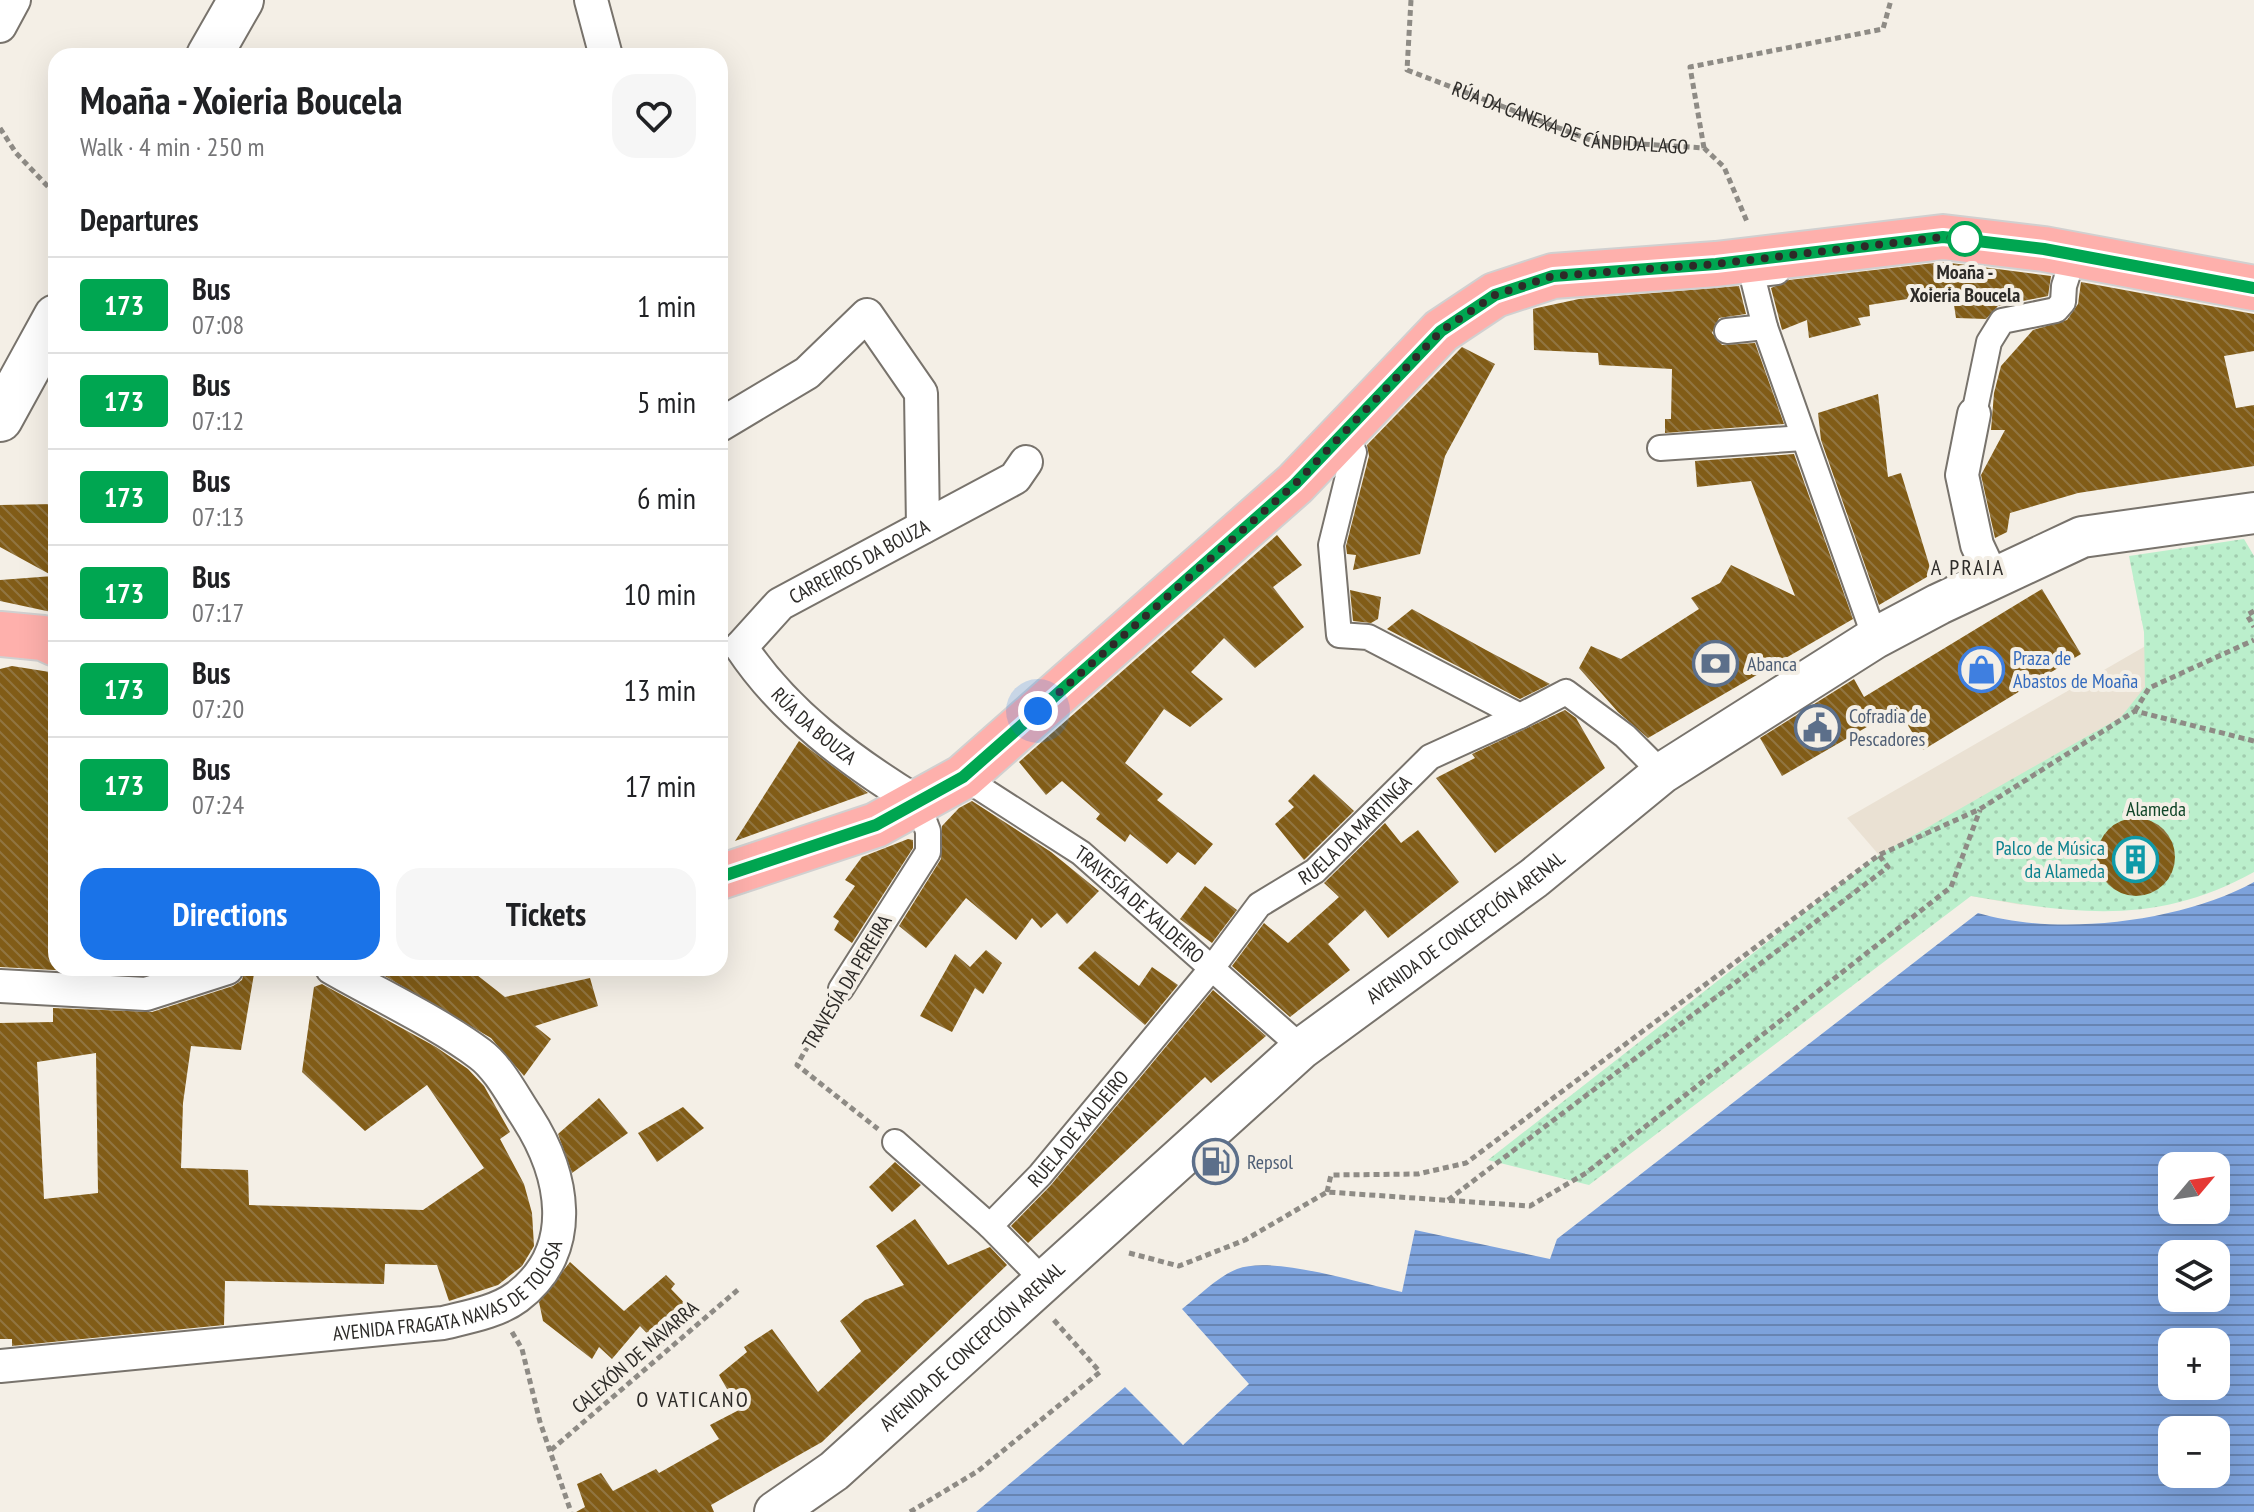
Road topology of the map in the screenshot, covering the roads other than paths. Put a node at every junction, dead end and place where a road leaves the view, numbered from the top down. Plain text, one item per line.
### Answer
1 (14, 0) edge
2 (241, 0) edge
3 (591, 0) edge
4 (0, 26) edge
5 (214, 48) edge
6 (604, 48) edge
7 (1778, 254) junction
8 (2074, 255) junction
9 (2254, 288) edge
10 (1765, 327) junction
11 (1727, 331) dead end
12 (48, 332) edge
13 (1974, 414) joint
14 (0, 419) edge
15 (728, 420) edge
16 (1344, 435) junction
17 (1803, 438) junction
18 (1660, 448) dead end
19 (1026, 462) dead end
20 (2254, 513) edge
21 (923, 527) junction
22 (1993, 579) junction
23 (0, 634) edge
24 (1875, 638) junction
25 (48, 640) edge
26 (730, 647) edge
27 (1520, 716) junction
28 (1662, 773) junction
29 (963, 777) junction
30 (917, 802) junction
31 (728, 874) edge
32 (1212, 968) junction
33 (202, 976) edge
34 (346, 976) edge
35 (0, 986) edge
36 (841, 989) road end
37 (1302, 1048) junction
38 (895, 1142) road end
39 (990, 1226) junction
40 (1045, 1282) junction
41 (0, 1366) edge
42 (775, 1512) edge

1 - 4 street
2 - 5 main road
3 - 6 street
7 - 8 main road
7 - 10 street
7 - 16 main road
8 - 9 main road
8 - 13 street
10 - 11 street
10 - 17 street
12 - 14 main road
13 - 22 street
15 - 21 street, CARREIROS DA BOUZA
16 - 27 street
16 - 29 main road
17 - 18 street
17 - 24 street
19 - 21 street
20 - 22 street, AVENIDA DE CONCEPCIÓN ARENAL
21 - 26 street, CARREIROS DA BOUZA
22 - 24 street, AVENIDA DE CONCEPCIÓN ARENAL
23 - 25 main road
24 - 28 street, AVENIDA DE CONCEPCIÓN ARENAL
26 - 30 street, RÚA DA BOUZA
27 - 28 street, RUELA DA MARTINGA
27 - 32 street, RUELA DA MARTINGA
28 - 37 street, AVENIDA DE CONCEPCIÓN ARENAL
29 - 30 main road
29 - 32 street, TRAVESÍA DE XALDEIRO
30 - 31 main road
30 - 36 street, TRAVESÍA DA PEREIRA
32 - 37 street, TRAVESÍA DE XALDEIRO
32 - 39 street, RUELA DE XALDEIRO
33 - 35 street
34 - 41 street, AVENIDA FRAGATA NAVAS DE TOLOSA
37 - 40 street, AVENIDA DE CONCEPCIÓN ARENAL
38 - 39 street
39 - 40 street
40 - 42 street, AVENIDA DE CONCEPCIÓN ARENAL

